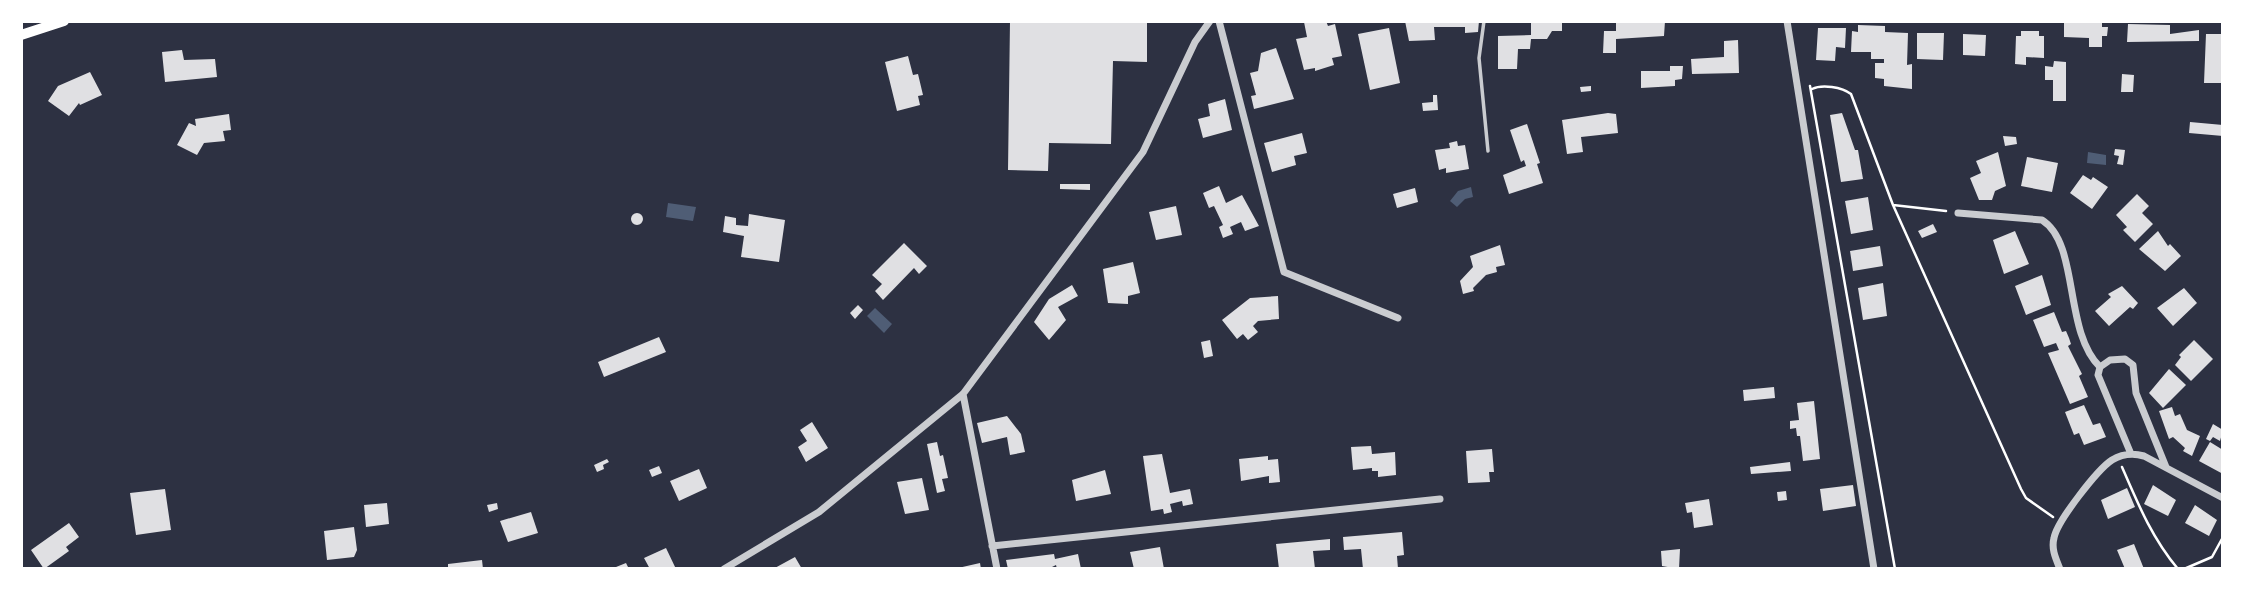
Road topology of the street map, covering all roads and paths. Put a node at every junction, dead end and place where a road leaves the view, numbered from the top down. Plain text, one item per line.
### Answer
1 (64, 21) edge
2 (1209, 21) edge
3 (1219, 21) edge
4 (1484, 21) edge
5 (1787, 21) edge
6 (21, 36) edge
7 (1807, 81) dead end
8 (1812, 89) junction
9 (1488, 152) dead end
10 (1894, 205) junction
11 (1958, 213) joint
12 (1398, 318) dead end
13 (2100, 367) junction
14 (963, 394) junction
15 (2131, 454) junction
16 (2118, 457) junction
17 (2166, 468) junction
18 (2223, 498) edge
19 (1440, 499) dead end
20 (2061, 523) junction
21 (2223, 537) edge
22 (992, 546) junction
23 (724, 569) edge
24 (997, 569) edge
25 (1874, 569) edge
26 (1895, 569) edge
27 (2060, 569) edge
28 (2178, 569) edge
29 (2184, 569) edge

1 - 6 main road
2 - 14 street
3 - 12 street
4 - 9 lane
5 - 25 street
7 - 8 path
8 - 10 path
8 - 26 path
10 - 11 path
10 - 20 path
11 - 13 street
13 - 15 street
13 - 17 street
14 - 22 street
14 - 23 street
15 - 16 street
15 - 17 street
16 - 20 street
16 - 28 path
17 - 18 street
19 - 22 street
20 - 27 street
21 - 29 path
22 - 24 street

